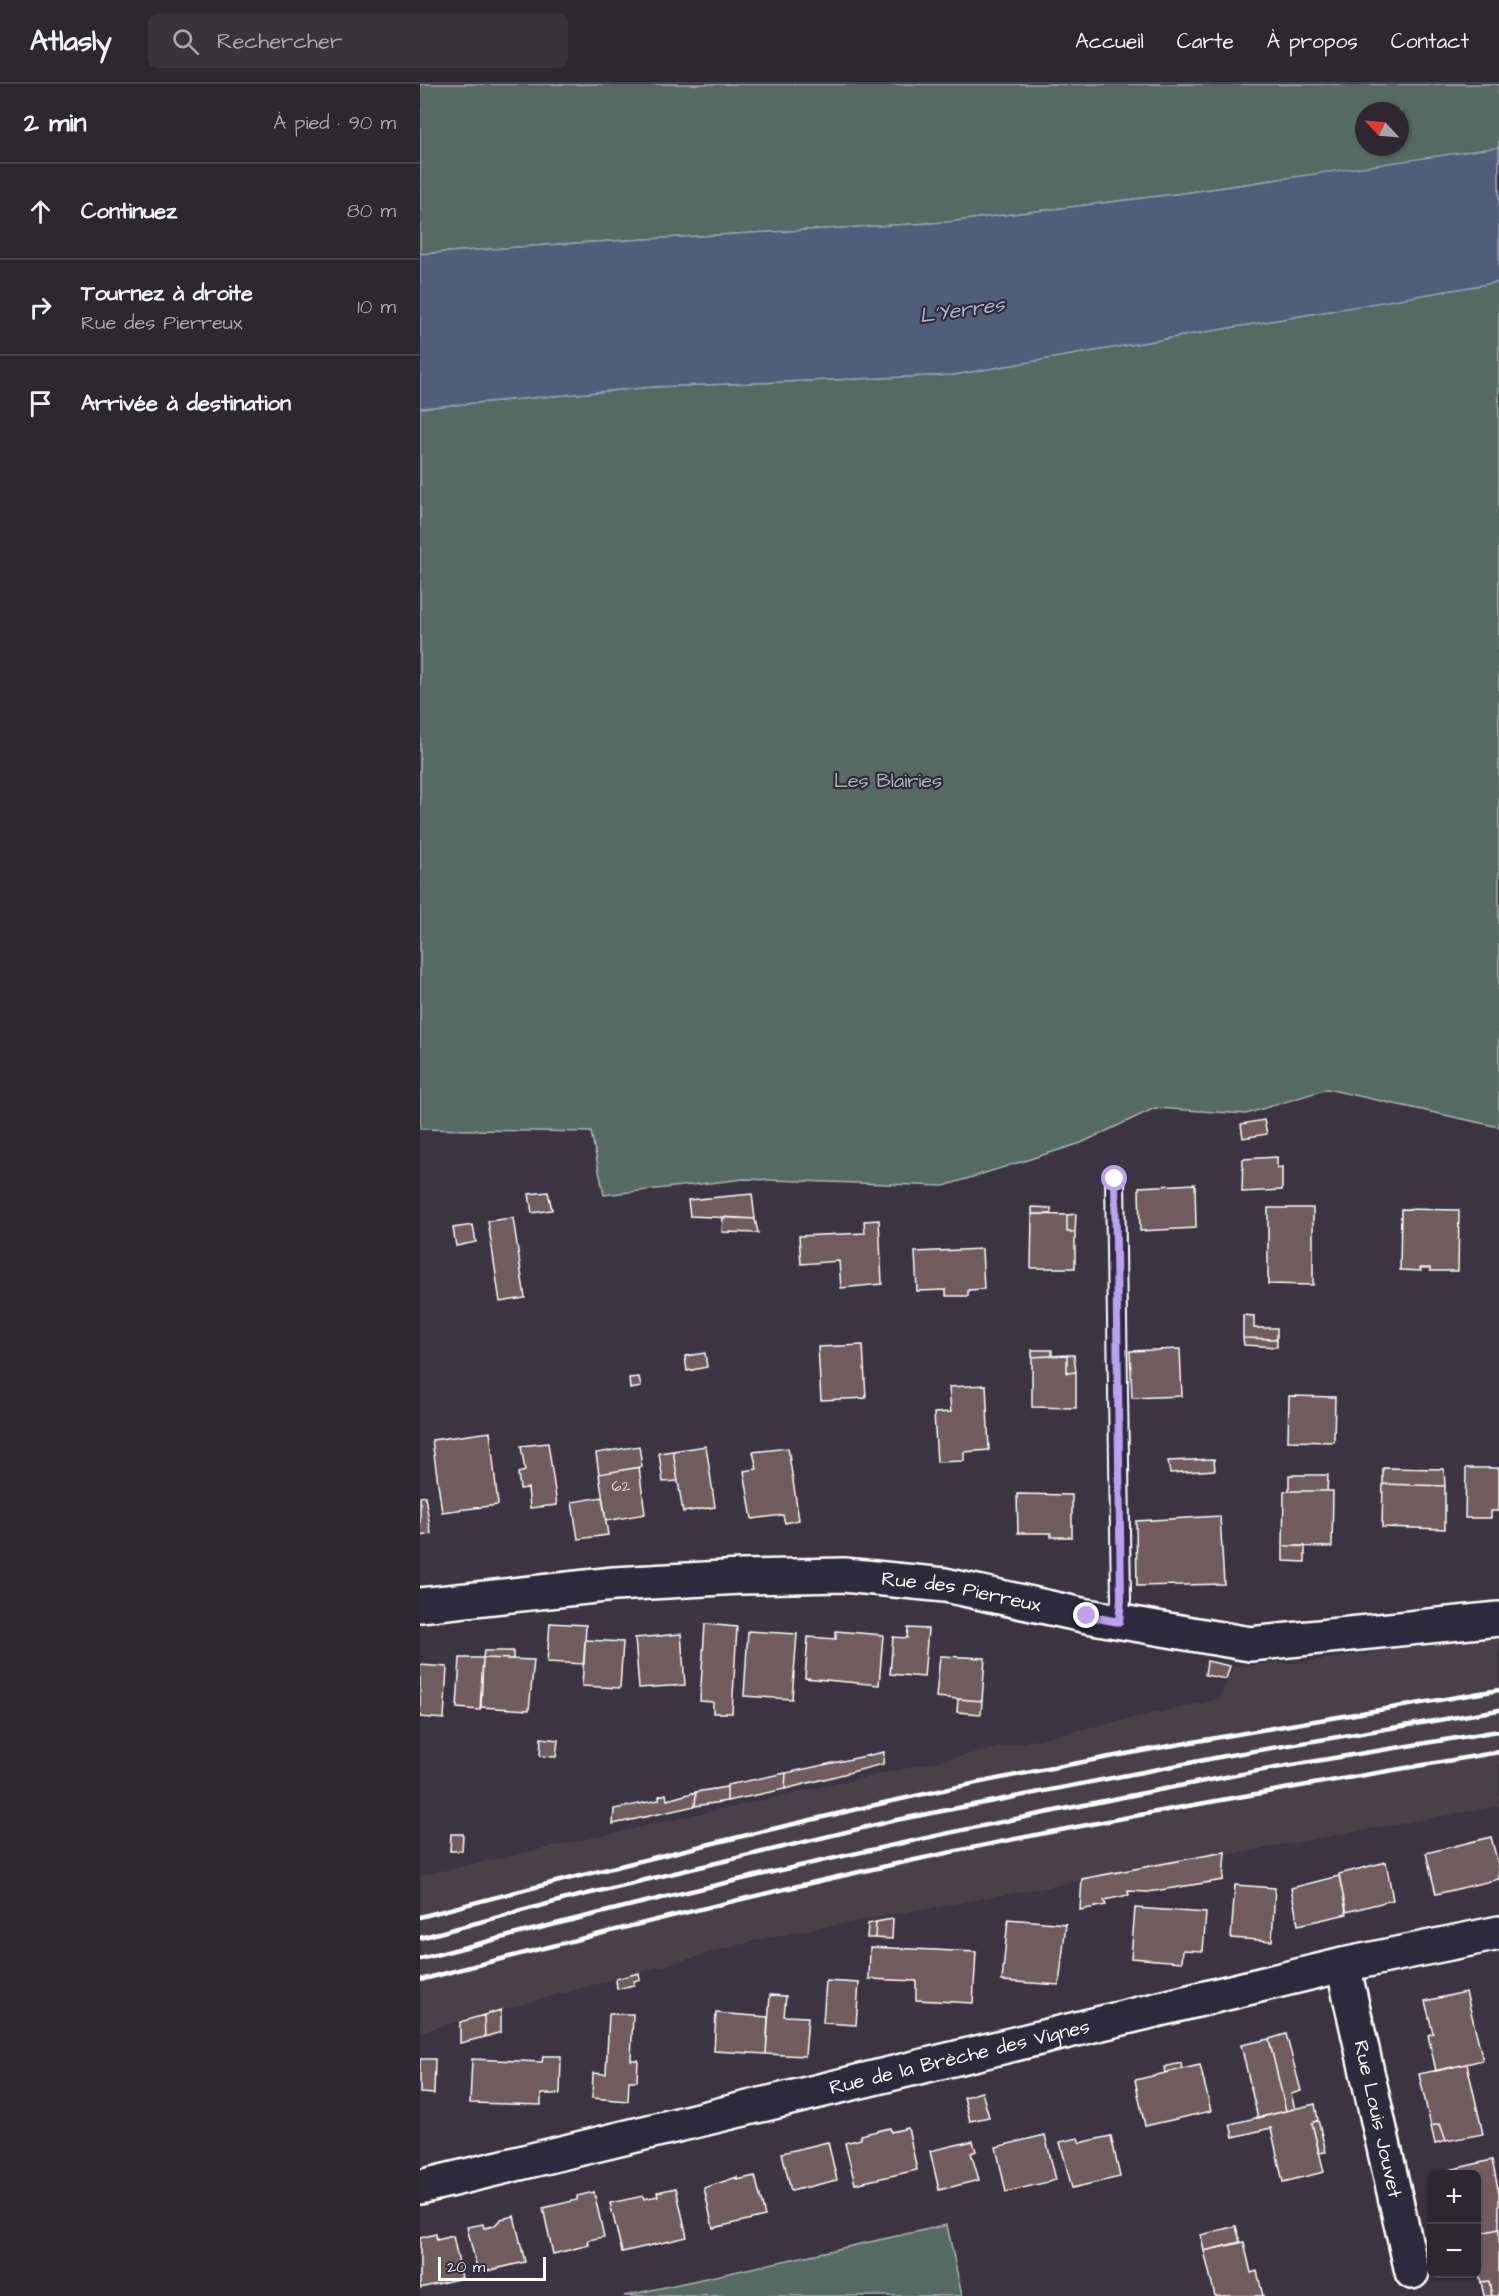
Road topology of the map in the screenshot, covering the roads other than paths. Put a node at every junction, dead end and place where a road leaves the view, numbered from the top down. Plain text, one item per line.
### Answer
1 (1115, 1179) dead end
2 (420, 1605) edge
3 (1499, 1619) edge
4 (1119, 1622) junction
5 (1499, 1933) edge
6 (1343, 1965) junction
7 (420, 2187) edge
8 (1412, 2272) dead end

1 - 4 lane
2 - 4 street, Rue des Pierreux
3 - 4 street, Rue des Pierreux
5 - 6 street, Rue de la Brèche des Vignes
6 - 7 street, Rue de la Brèche des Vignes
6 - 8 street, Rue Louis Jouvet

